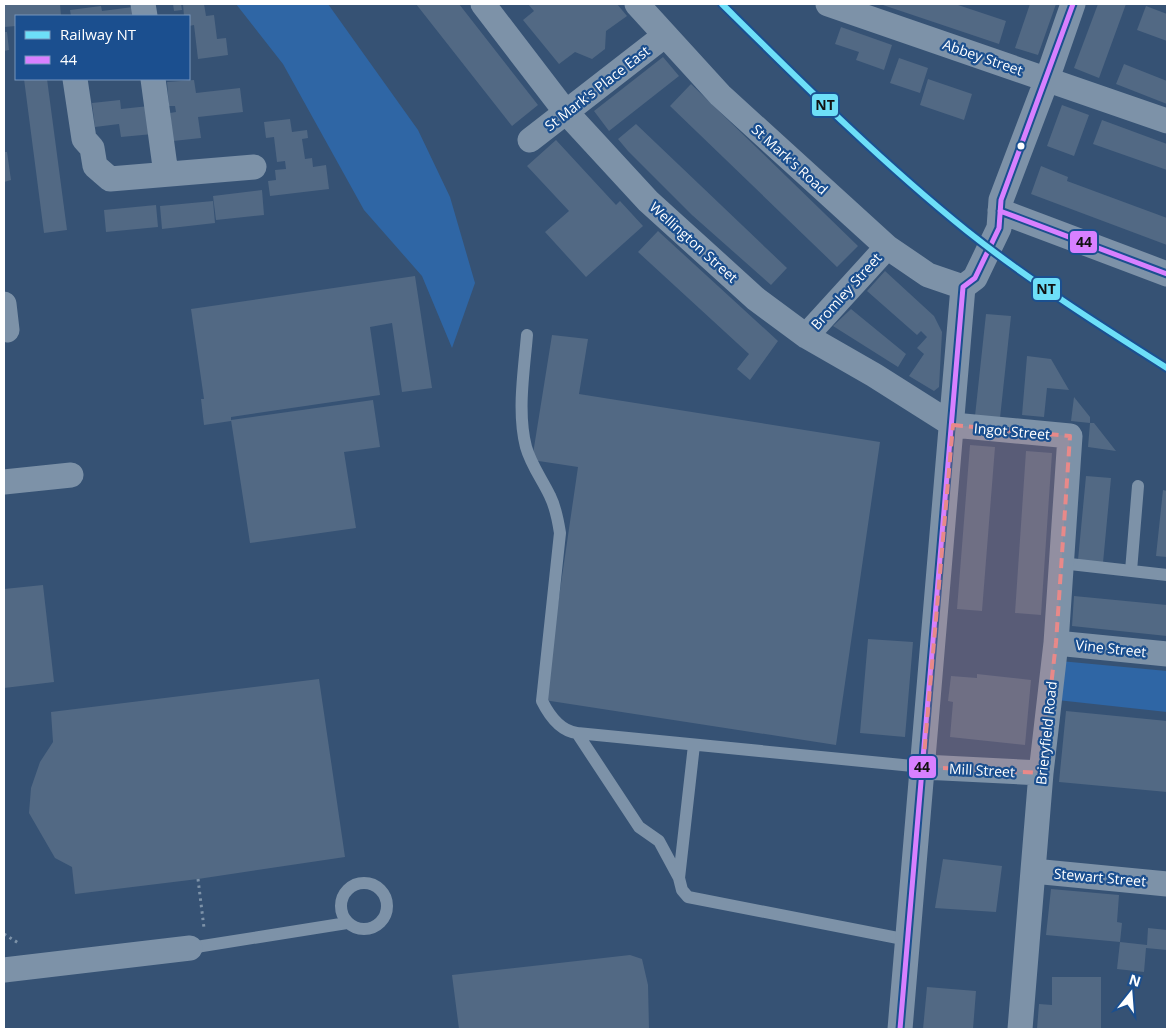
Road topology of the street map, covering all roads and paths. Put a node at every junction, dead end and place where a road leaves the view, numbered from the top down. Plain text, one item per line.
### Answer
1 (483, 4) edge
2 (637, 4) edge
3 (828, 4) edge
4 (1072, 4) edge
5 (664, 36) junction
6 (1047, 79) junction
7 (75, 80) edge
8 (153, 80) edge
9 (566, 111) junction
10 (1167, 121) edge
11 (530, 140) dead end
12 (254, 167) dead end
13 (166, 174) junction
14 (1000, 219) junction
15 (886, 247) junction
16 (1167, 274) edge
17 (969, 283) junction
18 (4, 304) edge
19 (8, 330) dead end
20 (527, 335) dead end
21 (806, 336) junction
22 (953, 425) junction
23 (1070, 436) joint
24 (71, 476) dead end
25 (4, 482) edge
26 (1138, 486) dead end
27 (1061, 563) junction
28 (1131, 571) junction
29 (1167, 575) edge
30 (1056, 643) junction
31 (1167, 654) edge
32 (577, 733) junction
33 (694, 745) junction
34 (923, 767) junction
35 (1041, 773) junction
36 (1032, 871) junction
37 (679, 878) junction
38 (198, 879) dead end
39 (1167, 884) edge
40 (347, 923) dead end
41 (908, 940) junction
42 (199, 947) junction
43 (4, 970) edge
44 (900, 1029) edge
45 (1020, 1029) edge

1 - 9 street, Wellington Street
2 - 5 street, St Mark's Road
3 - 6 street, Abbey Street
4 - 6 street
5 - 9 street, St Mark's Place East
5 - 15 street, St Mark's Road
6 - 10 street, Abbey Street
6 - 14 street
7 - 13 street
8 - 13 street
9 - 11 street, St Mark's Place East
9 - 21 street, Wellington Street
12 - 13 street
14 - 16 street
14 - 17 street
15 - 17 street, St Mark's Road
15 - 21 street, Bromley Street
17 - 22 street
18 - 19 street
20 - 32 lane
21 - 22 street, Wellington Street
22 - 23 street, Ingot Street
22 - 34 street
23 - 27 street, Brieryfield Road
24 - 25 street
26 - 28 lane
27 - 28 lane
27 - 30 street, Brieryfield Road
28 - 29 lane
30 - 31 street, Vine Street
30 - 35 street, Brieryfield Road
32 - 33 lane
32 - 37 lane
33 - 34 lane
33 - 37 lane
34 - 35 street, Mill Street
34 - 41 street
35 - 36 street, Brieryfield Road
36 - 39 street, Stewart Street
36 - 45 street, Brieryfield Road
37 - 41 lane
38 - 42 path
40 - 42 lane
41 - 44 street
42 - 43 street

